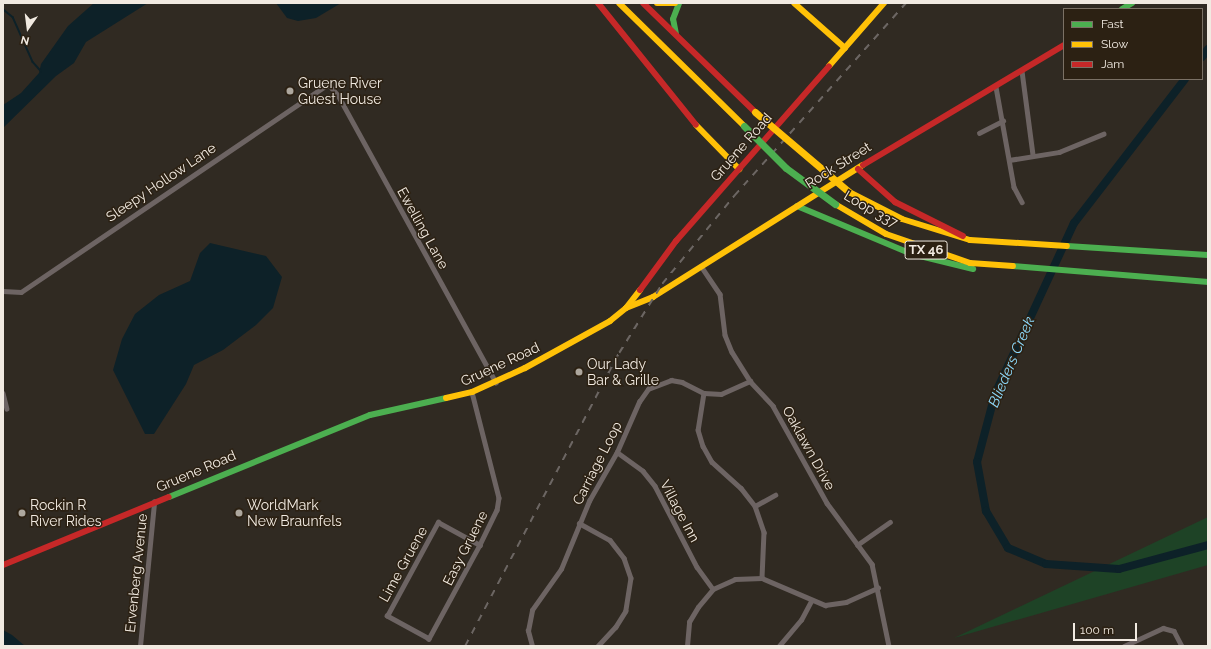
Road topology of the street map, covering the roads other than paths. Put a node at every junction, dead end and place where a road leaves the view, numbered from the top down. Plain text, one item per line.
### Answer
1 (598, 3) edge
2 (619, 3) edge
3 (643, 3) edge
4 (657, 3) edge
5 (674, 3) edge
6 (679, 3) edge
7 (794, 3) edge
8 (884, 3) edge
9 (676, 34) junction
10 (1063, 46) edge
11 (845, 48) junction
12 (1022, 71) junction
13 (331, 85) joint
14 (996, 87) junction
15 (1003, 121) junction
16 (979, 134) dead end
17 (1103, 134) dead end
18 (1033, 155) junction
19 (1009, 160) junction
20 (858, 168) junction
21 (739, 169) junction
22 (1022, 202) dead end
23 (797, 206) junction
24 (970, 240) junction
25 (1208, 254) edge
26 (701, 266) junction
27 (1026, 270) junction
28 (1208, 282) edge
29 (3, 290) edge
30 (626, 308) junction
31 (750, 381) junction
32 (496, 382) junction
33 (472, 392) junction
34 (3, 393) edge
35 (704, 393) junction
36 (7, 409) dead end
37 (617, 452) junction
38 (775, 495) dead end
39 (154, 502) junction
40 (755, 506) junction
41 (890, 522) dead end
42 (579, 523) junction
43 (480, 545) junction
44 (857, 545) junction
45 (3, 565) edge
46 (762, 578) junction
47 (878, 588) junction
48 (713, 590) junction
49 (811, 601) junction
50 (387, 616) joint
51 (140, 646) edge
52 (532, 646) edge
53 (598, 646) edge
54 (687, 646) edge
55 (779, 646) edge
56 (889, 646) edge
57 (1124, 646) edge
58 (1182, 646) edge

1 - 21 main road
2 - 27 main road, Loop 337 / TX 46, bridge
3 - 9 main road, Loop 337 / TX 46
4 - 5 main road
6 - 9 main road
7 - 11 main road
8 - 11 main road, Gruene Road
9 - 24 main road, Loop 337 / TX 46, bridge
10 - 12 main road, Rock Street
11 - 21 main road, Gruene Road
12 - 14 main road, Rock Street
12 - 18 street
13 - 29 street, Sleepy Hollow Lane
13 - 32 street, Ewelling Lane
14 - 15 street
14 - 20 main road, Rock Street
15 - 16 street
15 - 19 street
17 - 18 street
18 - 19 street
19 - 22 street
20 - 23 main road, Rock Street
20 - 24 main road
21 - 30 main road, Gruene Road
23 - 26 main road, Rock Street
23 - 27 main road
24 - 25 main road, Loop 337 / TX 46
26 - 30 main road, Rock Street
26 - 31 street, Oaklawn Drive
27 - 28 main road, Loop 337 / TX 46
30 - 32 main road, Gruene Road
31 - 35 street, Carriage Loop
31 - 44 street, Oaklawn Drive
32 - 33 main road, Gruene Road
33 - 39 main road, Gruene Road
33 - 43 street, Easy Gruene
34 - 36 street
35 - 37 street, Carriage Loop
35 - 40 street
37 - 42 street, Carriage Loop
37 - 48 street, Village Inn
38 - 40 street
39 - 45 main road, Gruene Road
39 - 51 street, Ervenberg Avenue
40 - 46 street
41 - 44 street
42 - 52 street, Carriage Loop
42 - 53 street
43 - 50 street, Lime Gruene
43 - 50 street, Easy Gruene
44 - 47 street, Oaklawn Drive
46 - 48 street
46 - 49 street
47 - 49 street
47 - 56 street, Oaklawn Drive
48 - 54 street
49 - 55 street
57 - 58 street

